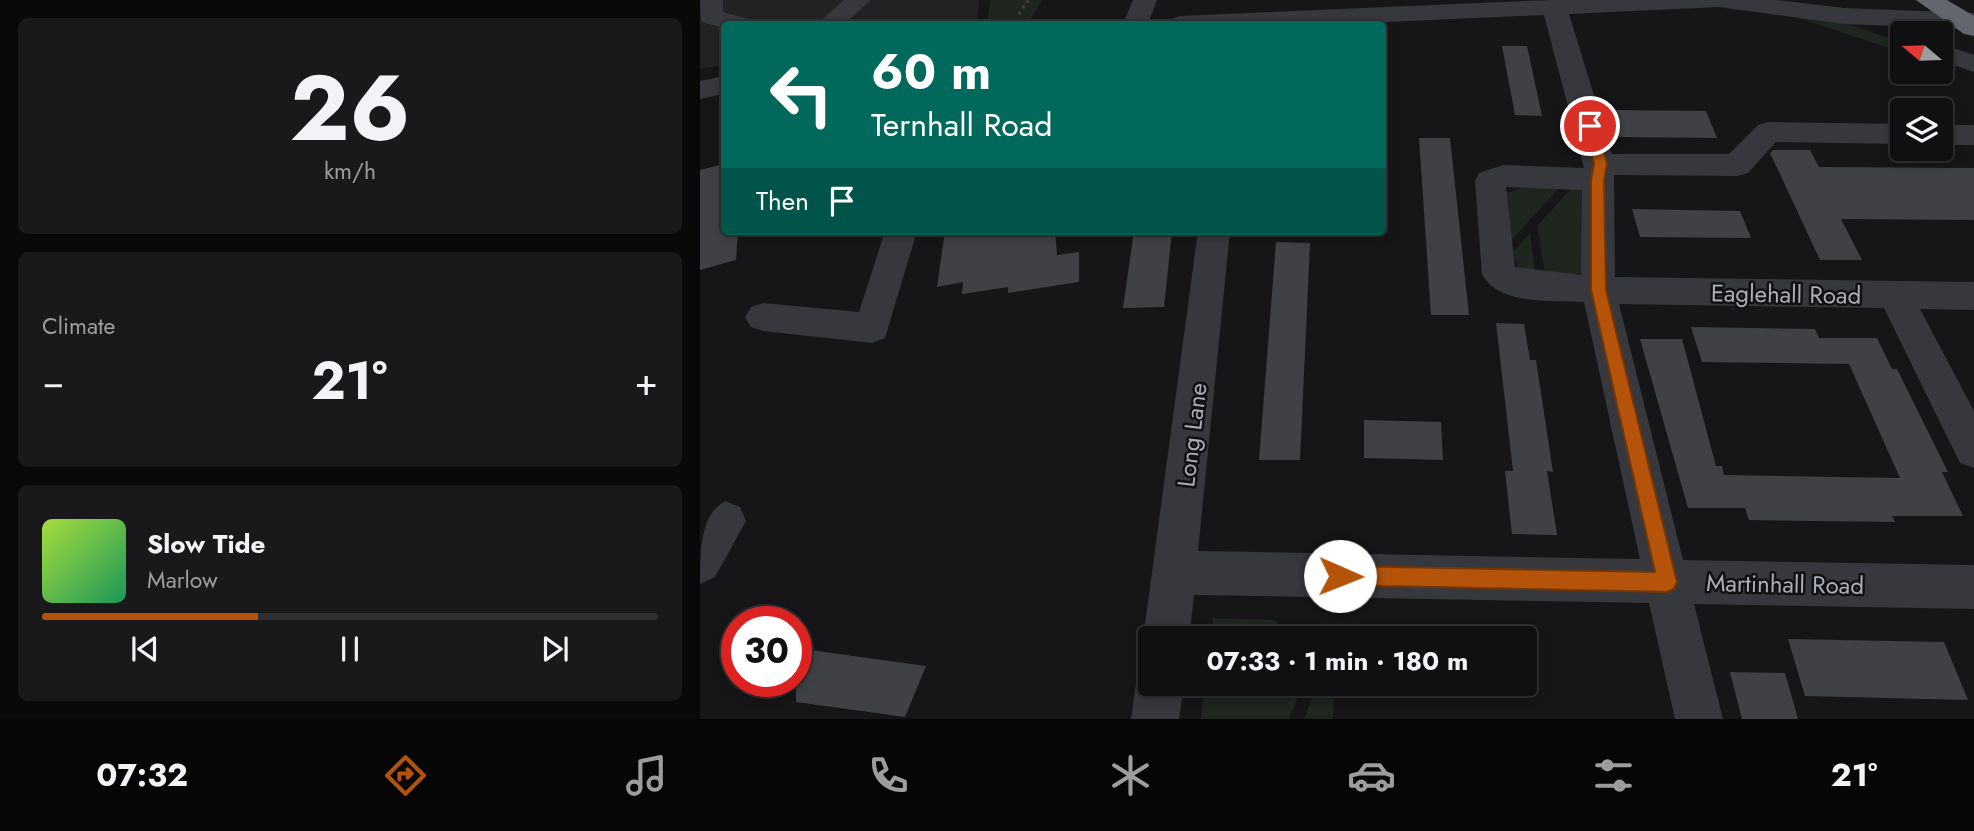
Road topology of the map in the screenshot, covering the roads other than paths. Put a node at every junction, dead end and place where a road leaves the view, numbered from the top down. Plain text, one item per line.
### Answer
1 (710, 0) edge
2 (859, 0) edge
3 (1145, 0) edge
4 (1718, 0) edge
5 (1729, 0) edge
6 (1879, 0) edge
7 (1554, 7) junction
8 (1960, 9) edge
9 (1844, 16) junction
10 (727, 21) edge
11 (833, 21) edge
12 (1137, 21) edge
13 (1263, 21) edge
14 (1890, 33) edge
15 (1953, 56) edge
16 (1974, 64) edge
17 (721, 86) edge
18 (700, 89) edge
19 (1890, 134) edge
20 (1953, 135) edge
21 (1974, 135) edge
22 (1599, 172) junction
23 (900, 235) edge
24 (1214, 235) edge
25 (1598, 290) junction
26 (1974, 296) edge
27 (1896, 297) junction
28 (764, 317) dead end
29 (1974, 450) edge
30 (725, 521) dead end
31 (700, 562) edge
32 (1176, 573) junction
33 (1667, 582) junction
34 (1974, 587) edge
35 (1168, 626) edge
36 (1158, 696) edge
37 (1155, 719) edge
38 (1699, 719) edge

1 - 10 street
2 - 11 street
3 - 12 street
4 - 5 street
4 - 7 street
4 - 9 street
6 - 8 street
7 - 13 street
7 - 22 street
8 - 9 street
9 - 14 street
15 - 16 street
17 - 18 street
19 - 22 street
20 - 21 street
22 - 25 street
22 - 25 street, Eaglehall Road
23 - 28 street
24 - 32 street, Long Lane
25 - 27 street, Eaglehall Road
25 - 33 street
26 - 27 street, Eaglehall Road
27 - 29 street
30 - 31 street
32 - 33 street, Martinhall Road
32 - 35 street, Long Lane
33 - 34 street, Martinhall Road
33 - 38 street
36 - 37 street

